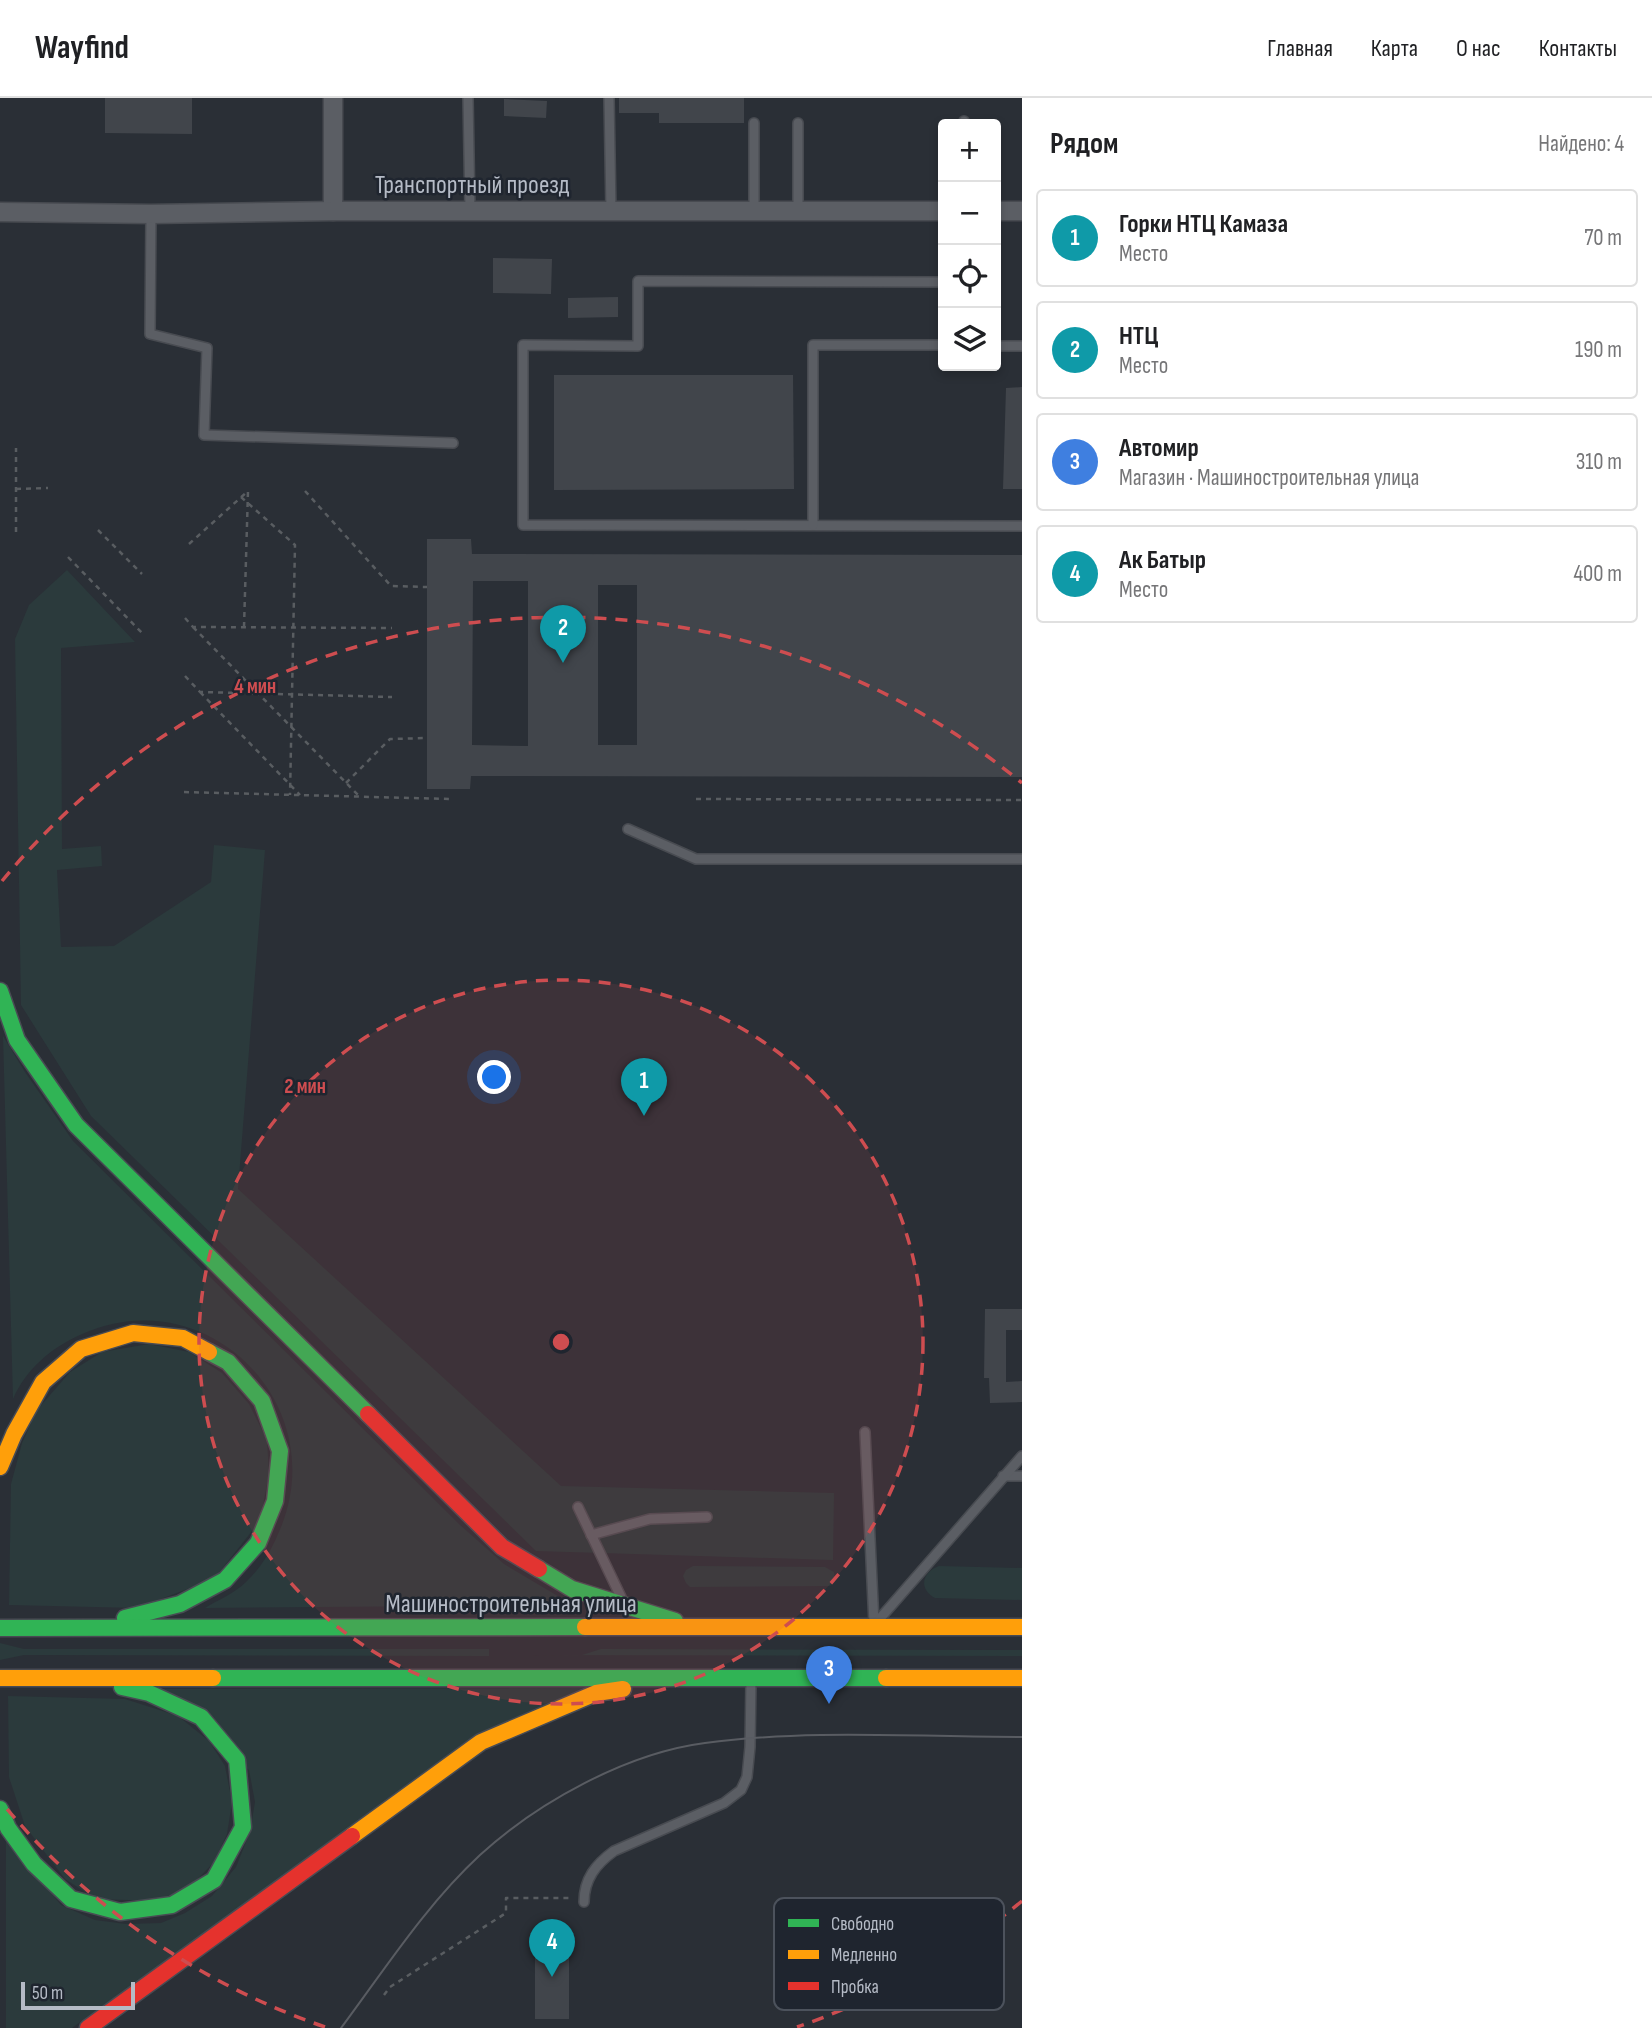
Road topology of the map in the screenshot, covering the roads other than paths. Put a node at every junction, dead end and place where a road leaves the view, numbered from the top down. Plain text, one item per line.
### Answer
1 (333, 98) edge
2 (468, 98) edge
3 (609, 98) edge
4 (754, 122) dead end
5 (799, 123) dead end
6 (333, 211) junction
7 (470, 211) junction
8 (611, 211) junction
9 (754, 211) junction
10 (798, 211) junction
11 (938, 211) edge
12 (1001, 211) edge
13 (1022, 211) edge
14 (0, 212) edge
15 (151, 214) junction
16 (938, 282) edge
17 (938, 345) edge
18 (1001, 346) edge
19 (1022, 346) edge
20 (453, 443) dead end
21 (813, 525) junction
22 (1022, 526) edge
23 (628, 829) dead end
24 (1022, 859) edge
25 (0, 991) edge
26 (865, 1432) dead end
27 (1022, 1456) edge
28 (0, 1467) edge
29 (1003, 1476) junction
30 (1022, 1476) edge
31 (578, 1507) dead end
32 (707, 1517) dead end
33 (592, 1535) junction
34 (625, 1605) junction
35 (874, 1625) junction
36 (1022, 1627) edge
37 (0, 1628) edge
38 (88, 1628) junction
39 (700, 1629) junction
40 (0, 1678) edge
41 (86, 1678) junction
42 (705, 1678) junction
43 (751, 1678) junction
44 (1022, 1678) edge
45 (0, 1809) edge
46 (584, 1900) road end
47 (88, 2028) edge

1 - 6 street
2 - 7 lane
3 - 8 lane
4 - 9 lane
5 - 10 lane
6 - 7 street, Транспортный проезд
6 - 15 street, Транспортный проезд
7 - 8 street, Транспортный проезд
8 - 9 street, Транспортный проезд
9 - 10 street, Транспортный проезд
10 - 11 street, Транспортный проезд
12 - 13 street
14 - 15 street, Транспортный проезд
15 - 20 lane
16 - 21 lane
17 - 21 lane
18 - 19 lane
21 - 22 lane
23 - 24 lane
25 - 34 main road
26 - 35 lane
27 - 29 lane
28 - 38 main road
29 - 30 lane
29 - 35 lane
31 - 33 lane
32 - 33 lane
33 - 34 lane
34 - 39 main road
35 - 36 main road, Машиностроительная улица
35 - 39 main road, Машиностроительная улица
37 - 38 main road, Машиностроительная улица
38 - 39 main road, Машиностроительная улица
40 - 41 main road
41 - 42 main road
41 - 45 main road
42 - 43 main road
42 - 47 main road
43 - 44 main road
43 - 46 lane

